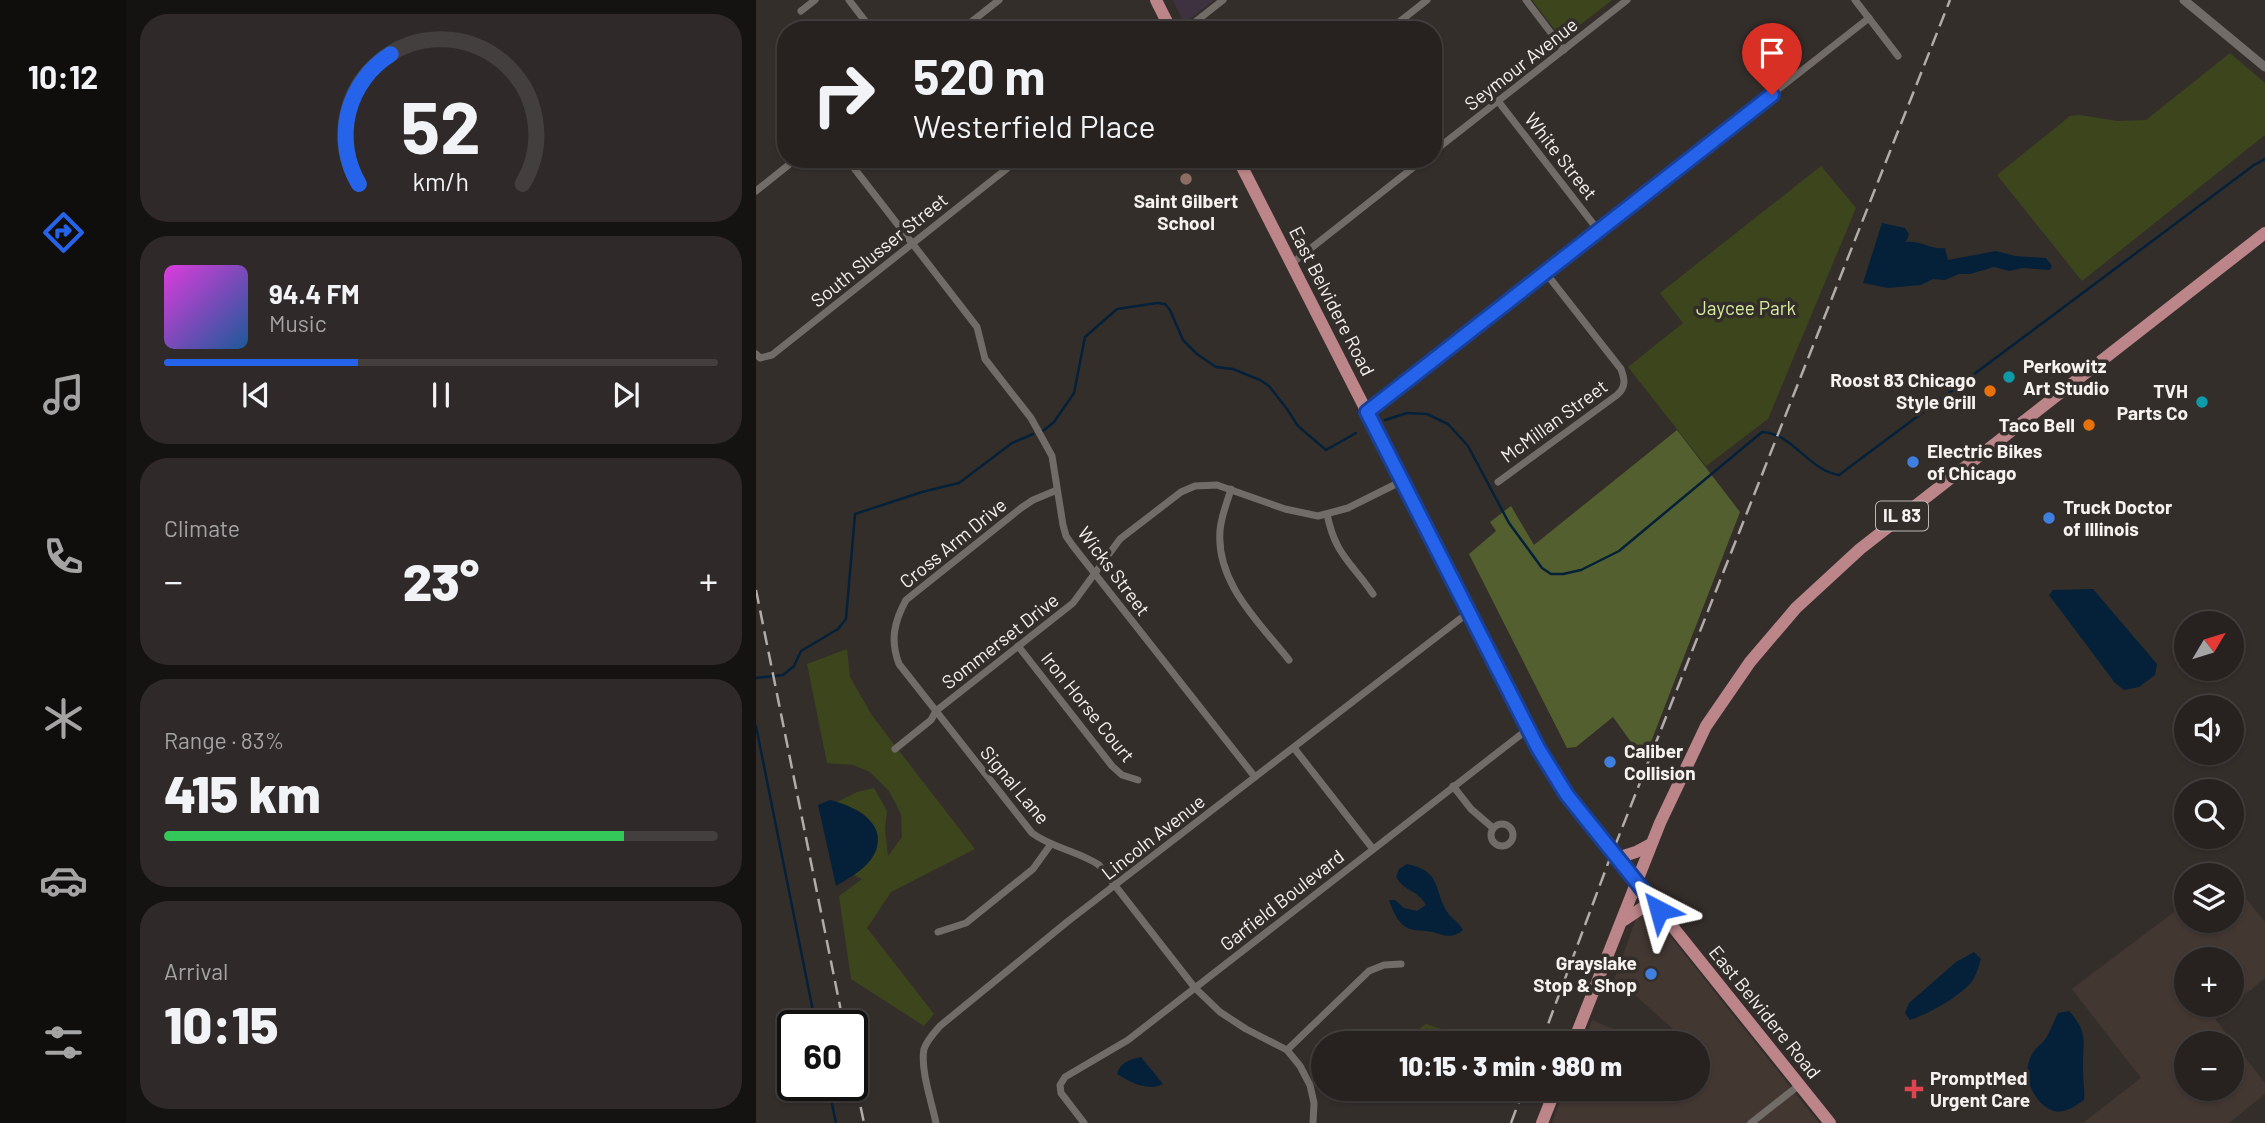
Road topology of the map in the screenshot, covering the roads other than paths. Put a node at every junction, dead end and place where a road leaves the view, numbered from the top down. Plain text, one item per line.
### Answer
1 (815, 0) edge
2 (849, 0) edge
3 (999, 0) edge
4 (1156, 0) edge
5 (1223, 0) edge
6 (1427, 0) edge
7 (1526, 0) edge
8 (1628, 0) edge
9 (1855, 0) edge
10 (2184, 0) edge
11 (801, 10) dead end
12 (1869, 18) junction
13 (865, 21) edge
14 (972, 21) edge
15 (1166, 21) edge
16 (1196, 21) edge
17 (1400, 21) edge
18 (1564, 50) junction
19 (1898, 56) dead end
20 (2265, 67) edge
21 (1498, 101) junction
22 (1442, 145) edge
23 (785, 168) edge
24 (854, 168) edge
25 (1008, 168) edge
26 (1243, 168) edge
27 (1413, 168) edge
28 (756, 191) edge
29 (1598, 230) junction
30 (2265, 233) edge
31 (911, 244) junction
32 (1291, 264) junction
33 (1545, 272) junction
34 (756, 354) edge
35 (1367, 412) junction
36 (1402, 481) junction
37 (1498, 482) dead end
38 (1231, 489) junction
39 (1057, 491) junction
40 (1327, 514) junction
41 (1095, 575) junction
42 (1373, 594) dead end
43 (1469, 612) junction
44 (1018, 646) junction
45 (1289, 660) dead end
46 (936, 711) junction
47 (1528, 729) junction
48 (1294, 747) junction
49 (895, 748) dead end
50 (1255, 777) junction
51 (1138, 780) dead end
52 (1453, 786) junction
53 (1493, 828) dead end
54 (1051, 844) junction
55 (1651, 844) junction
56 (1373, 849) junction
57 (1617, 858) junction
58 (1636, 882) junction
59 (1114, 887) junction
60 (1659, 910) junction
61 (1621, 922) junction
62 (938, 932) dead end
63 (1401, 964) dead end
64 (1195, 988) junction
65 (1578, 1031) edge
66 (1287, 1050) junction
67 (1798, 1086) junction
68 (1551, 1101) edge
69 (936, 1123) edge
70 (1084, 1123) edge
71 (1313, 1123) edge
72 (1542, 1123) edge
73 (1751, 1123) edge
74 (1830, 1123) edge

1 - 11 street
2 - 13 street
3 - 14 street
4 - 15 main road
5 - 16 street
6 - 17 street
7 - 18 street
8 - 18 street, Seymour Avenue
9 - 12 street
10 - 20 street
12 - 19 street
12 - 29 street
18 - 21 street, Seymour Avenue
21 - 22 street, Seymour Avenue
21 - 29 street, White Street
23 - 28 street
24 - 31 street, Wicks Street
25 - 31 street, South Slusser Street
26 - 32 main road, East Belvidere Road
27 - 32 street
29 - 33 street
30 - 55 main road, IL 83
31 - 34 street, South Slusser Street
31 - 39 street, Wicks Street
32 - 35 main road, East Belvidere Road
33 - 35 street
33 - 37 street, McMillan Street
35 - 36 main road, East Belvidere Road
36 - 40 street, Sommerset Drive
36 - 43 main road, East Belvidere Road
38 - 40 street, Sommerset Drive
38 - 41 street, Sommerset Drive
38 - 45 street
39 - 41 street, Wicks Street
39 - 46 street, Cross Arm Drive
40 - 42 street
41 - 44 street, Sommerset Drive
41 - 50 street, Wicks Street
43 - 47 main road, East Belvidere Road
43 - 48 street, Lincoln Avenue
44 - 46 street, Sommerset Drive
44 - 51 street, Iron Horse Court
46 - 49 street, Sommerset Drive
46 - 54 street, Signal Lane
47 - 52 street, Garfield Boulevard
47 - 57 main road, East Belvidere Road
48 - 50 street, Lincoln Avenue
48 - 56 street
50 - 59 street, Lincoln Avenue
52 - 53 street
52 - 56 street, Garfield Boulevard
54 - 59 street, Signal Lane
54 - 62 street
55 - 57 main road
55 - 58 main road, IL 83
56 - 64 street, Garfield Boulevard
57 - 58 main road, East Belvidere Road
58 - 60 main road, East Belvidere Road
58 - 61 main road, IL 83
59 - 64 street, Signal Lane
59 - 69 street, Lincoln Avenue
60 - 61 main road
60 - 67 main road, East Belvidere Road
61 - 65 main road, IL 83
63 - 66 street
64 - 66 street, Signal Lane
64 - 70 street, Garfield Boulevard
66 - 71 street
67 - 73 street
67 - 74 main road, East Belvidere Road
68 - 72 main road

